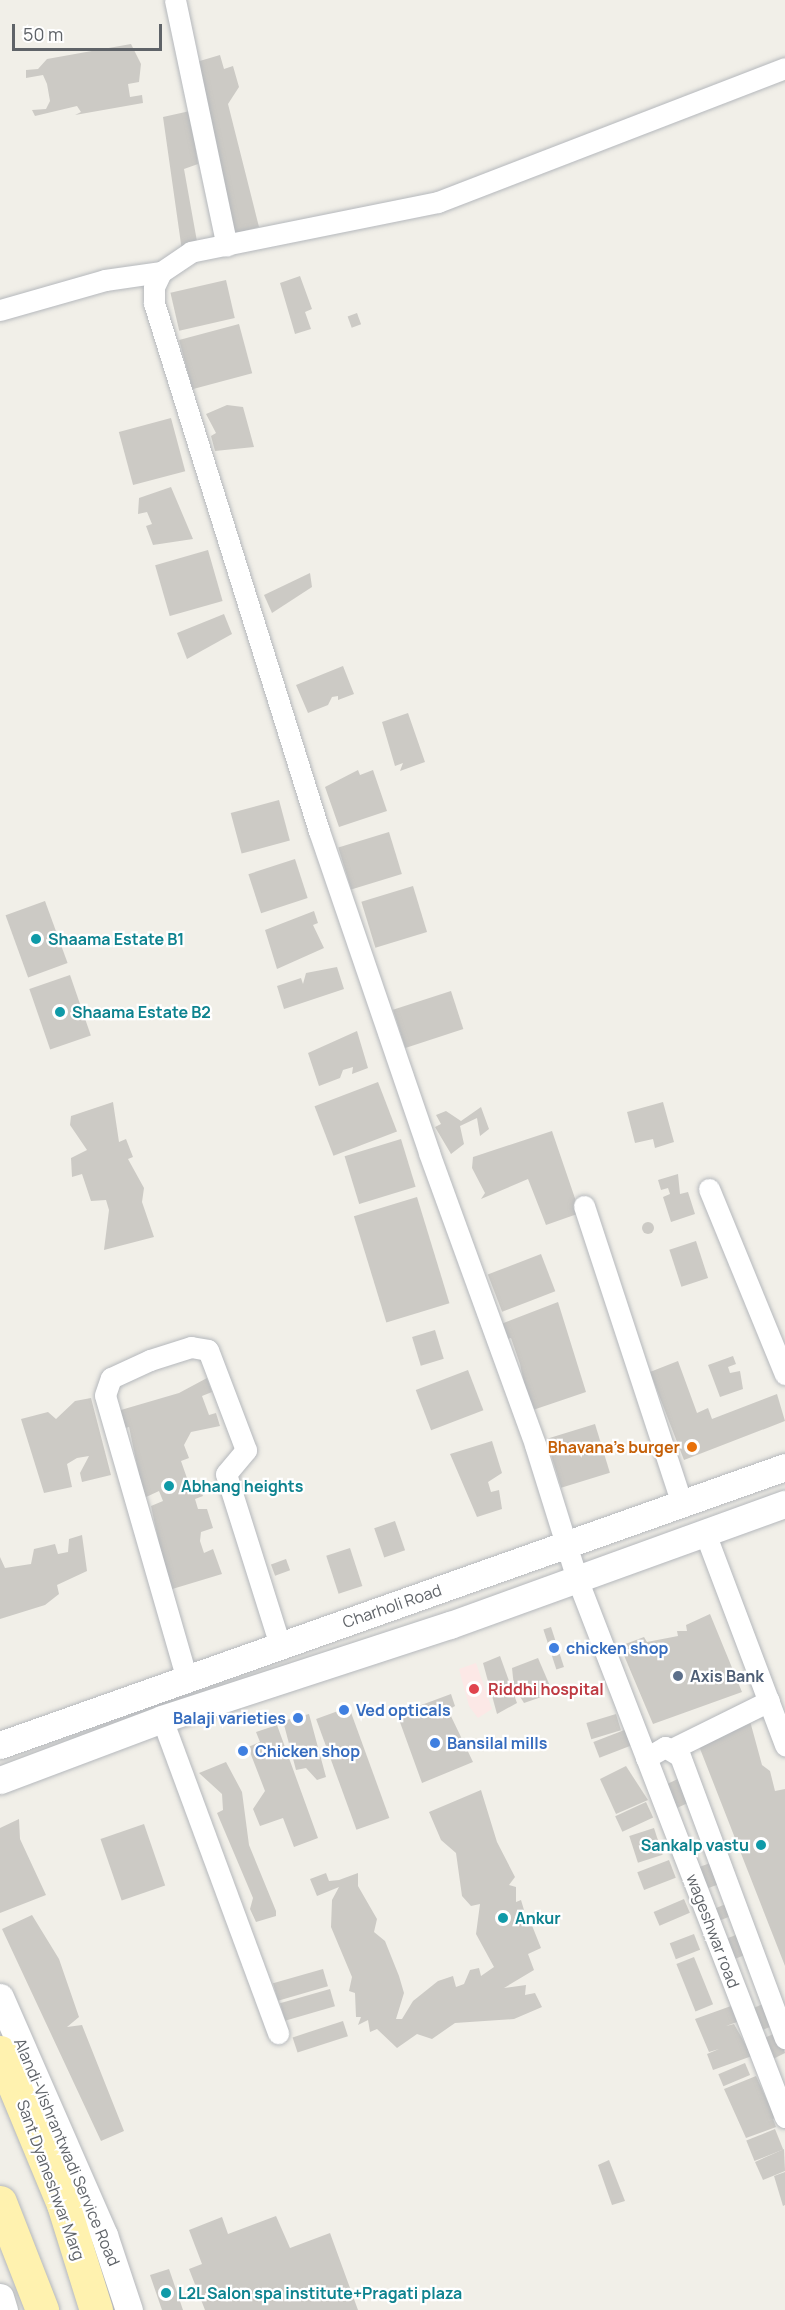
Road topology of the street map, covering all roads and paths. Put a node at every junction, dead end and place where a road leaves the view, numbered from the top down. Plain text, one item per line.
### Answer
1 (176, 0) edge
2 (785, 68) edge
3 (226, 246) junction
4 (161, 272) junction
5 (0, 310) edge
6 (709, 1189) dead end
7 (584, 1206) dead end
8 (785, 1374) edge
9 (785, 1467) edge
10 (682, 1504) junction
11 (785, 1504) edge
12 (705, 1533) junction
13 (565, 1545) junction
14 (576, 1576) junction
15 (280, 1645) junction
16 (186, 1676) junction
17 (769, 1701) junction
18 (162, 1719) junction
19 (45, 1729) junction
20 (0, 1745) edge
21 (785, 1745) edge
22 (674, 1748) junction
23 (646, 1758) junction
24 (54, 1759) junction
25 (0, 1780) edge
26 (0, 1996) edge
27 (278, 2033) dead end
28 (785, 2038) edge
29 (0, 2052) edge
30 (785, 2117) edge
31 (0, 2202) edge
32 (0, 2297) edge
33 (4, 2310) edge
34 (42, 2310) edge
35 (96, 2310) edge
36 (129, 2310) edge

1 - 3 street
2 - 3 street
3 - 4 street
4 - 5 street
4 - 13 street, wageshwar road
6 - 8 street
7 - 10 street
9 - 10 street, Charholi Road
10 - 13 street, Charholi Road
11 - 12 street
12 - 14 street
12 - 17 street
13 - 14 street, wageshwar road
13 - 15 street, Charholi Road
14 - 18 street
14 - 23 street, wageshwar road
15 - 16 street, Charholi Road
15 - 16 street
16 - 19 street, Charholi Road
17 - 21 street
17 - 22 street
18 - 24 street
18 - 27 street
19 - 20 street, Charholi Road
19 - 24 street
22 - 23 street
22 - 28 street
23 - 30 street, wageshwar road
24 - 25 street
26 - 36 street, Alandi-Vishrantwadi Service Road
29 - 35 main road, Sant Dyaneshwar Marg
31 - 34 main road
32 - 33 street

